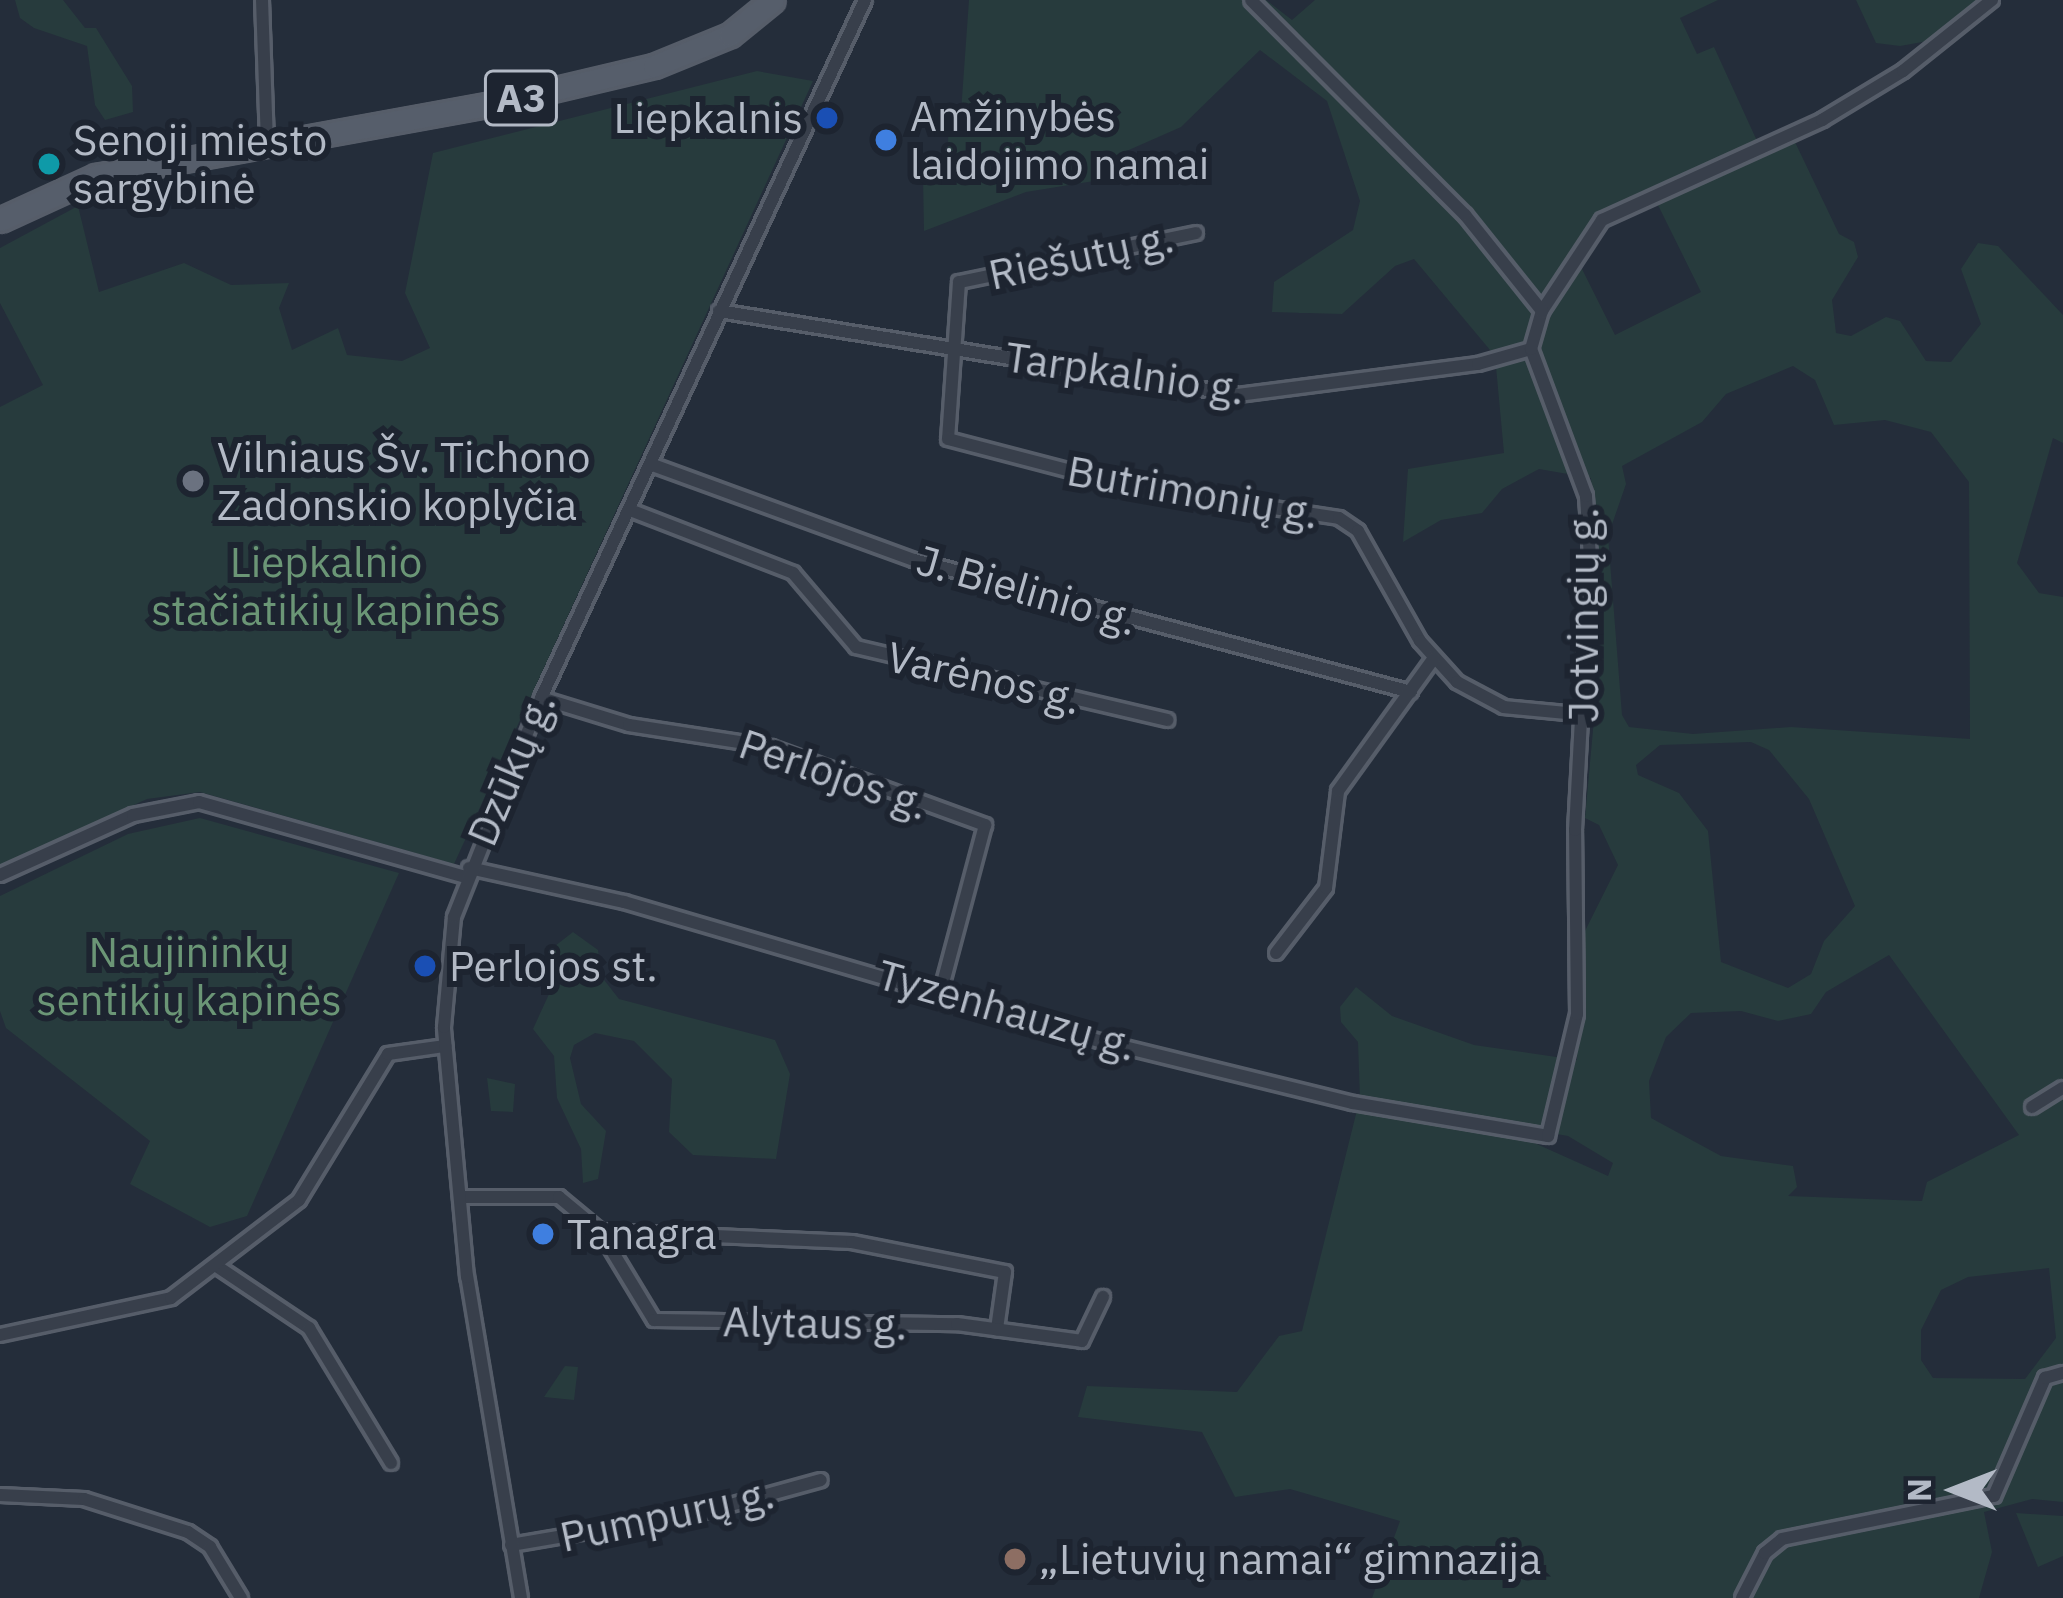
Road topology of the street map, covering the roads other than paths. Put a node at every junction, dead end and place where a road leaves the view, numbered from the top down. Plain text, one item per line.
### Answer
1 (262, 0) edge
2 (773, 0) edge
3 (865, 0) edge
4 (1251, 0) edge
5 (1992, 0) edge
6 (267, 145) junction
7 (0, 220) edge
8 (1196, 232) dead end
9 (1542, 310) junction
10 (719, 311) junction
11 (949, 345) junction
12 (1531, 349) junction
13 (650, 464) junction
14 (630, 510) junction
15 (1433, 658) junction
16 (1411, 692) junction
17 (541, 698) junction
18 (1587, 715) junction
19 (1168, 720) dead end
20 (467, 873) junction
21 (0, 875) edge
22 (1276, 953) dead end
23 (941, 989) junction
24 (445, 1046) junction
25 (2063, 1088) edge
26 (2032, 1107) dead end
27 (1548, 1136) joint
28 (460, 1198) junction
29 (600, 1231) junction
30 (218, 1267) junction
31 (1103, 1297) dead end
32 (997, 1329) junction
33 (0, 1334) edge
34 (2063, 1373) edge
35 (392, 1463) dead end
36 (821, 1480) dead end
37 (0, 1495) edge
38 (511, 1545) junction
39 (241, 1598) edge
40 (521, 1598) edge
41 (1742, 1598) edge

1 - 6 street
2 - 6 main road, A3
3 - 10 street, Dzūkų g.
4 - 9 street
5 - 9 street
6 - 7 main road, A3
8 - 11 street, Riešutų g.
9 - 12 street
10 - 11 street, Tarpkalnio g.
10 - 13 street, Dzūkų g.
11 - 12 street, Tarpkalnio g.
11 - 15 street, Butrimonių g.
12 - 18 street, Jotvingių g.
13 - 14 street, Dzūkų g.
13 - 16 street, J. Bielinio g.
14 - 17 street, Dzūkų g.
14 - 19 street, Varėnos g.
15 - 16 street
15 - 18 street, Butrimonių g.
16 - 22 street
17 - 20 street, Dzūkų g.
17 - 23 street, Perlojos g.
18 - 27 street, Jotvingių g.
20 - 21 street, Tyzenhauzų g.
20 - 23 street, Tyzenhauzų g.
20 - 24 street, Dzūkų g.
23 - 27 street, Tyzenhauzų g.
24 - 28 street, Dzūkų g.
24 - 30 street
25 - 26 street
28 - 29 street
28 - 38 street, Dzūkų g.
29 - 32 street, Alytaus g.
29 - 32 street
30 - 33 street
30 - 35 street
31 - 32 street, Alytaus g.
34 - 41 street
36 - 38 street, Pumpurų g.
37 - 39 street
38 - 40 street, Dzūkų g.

